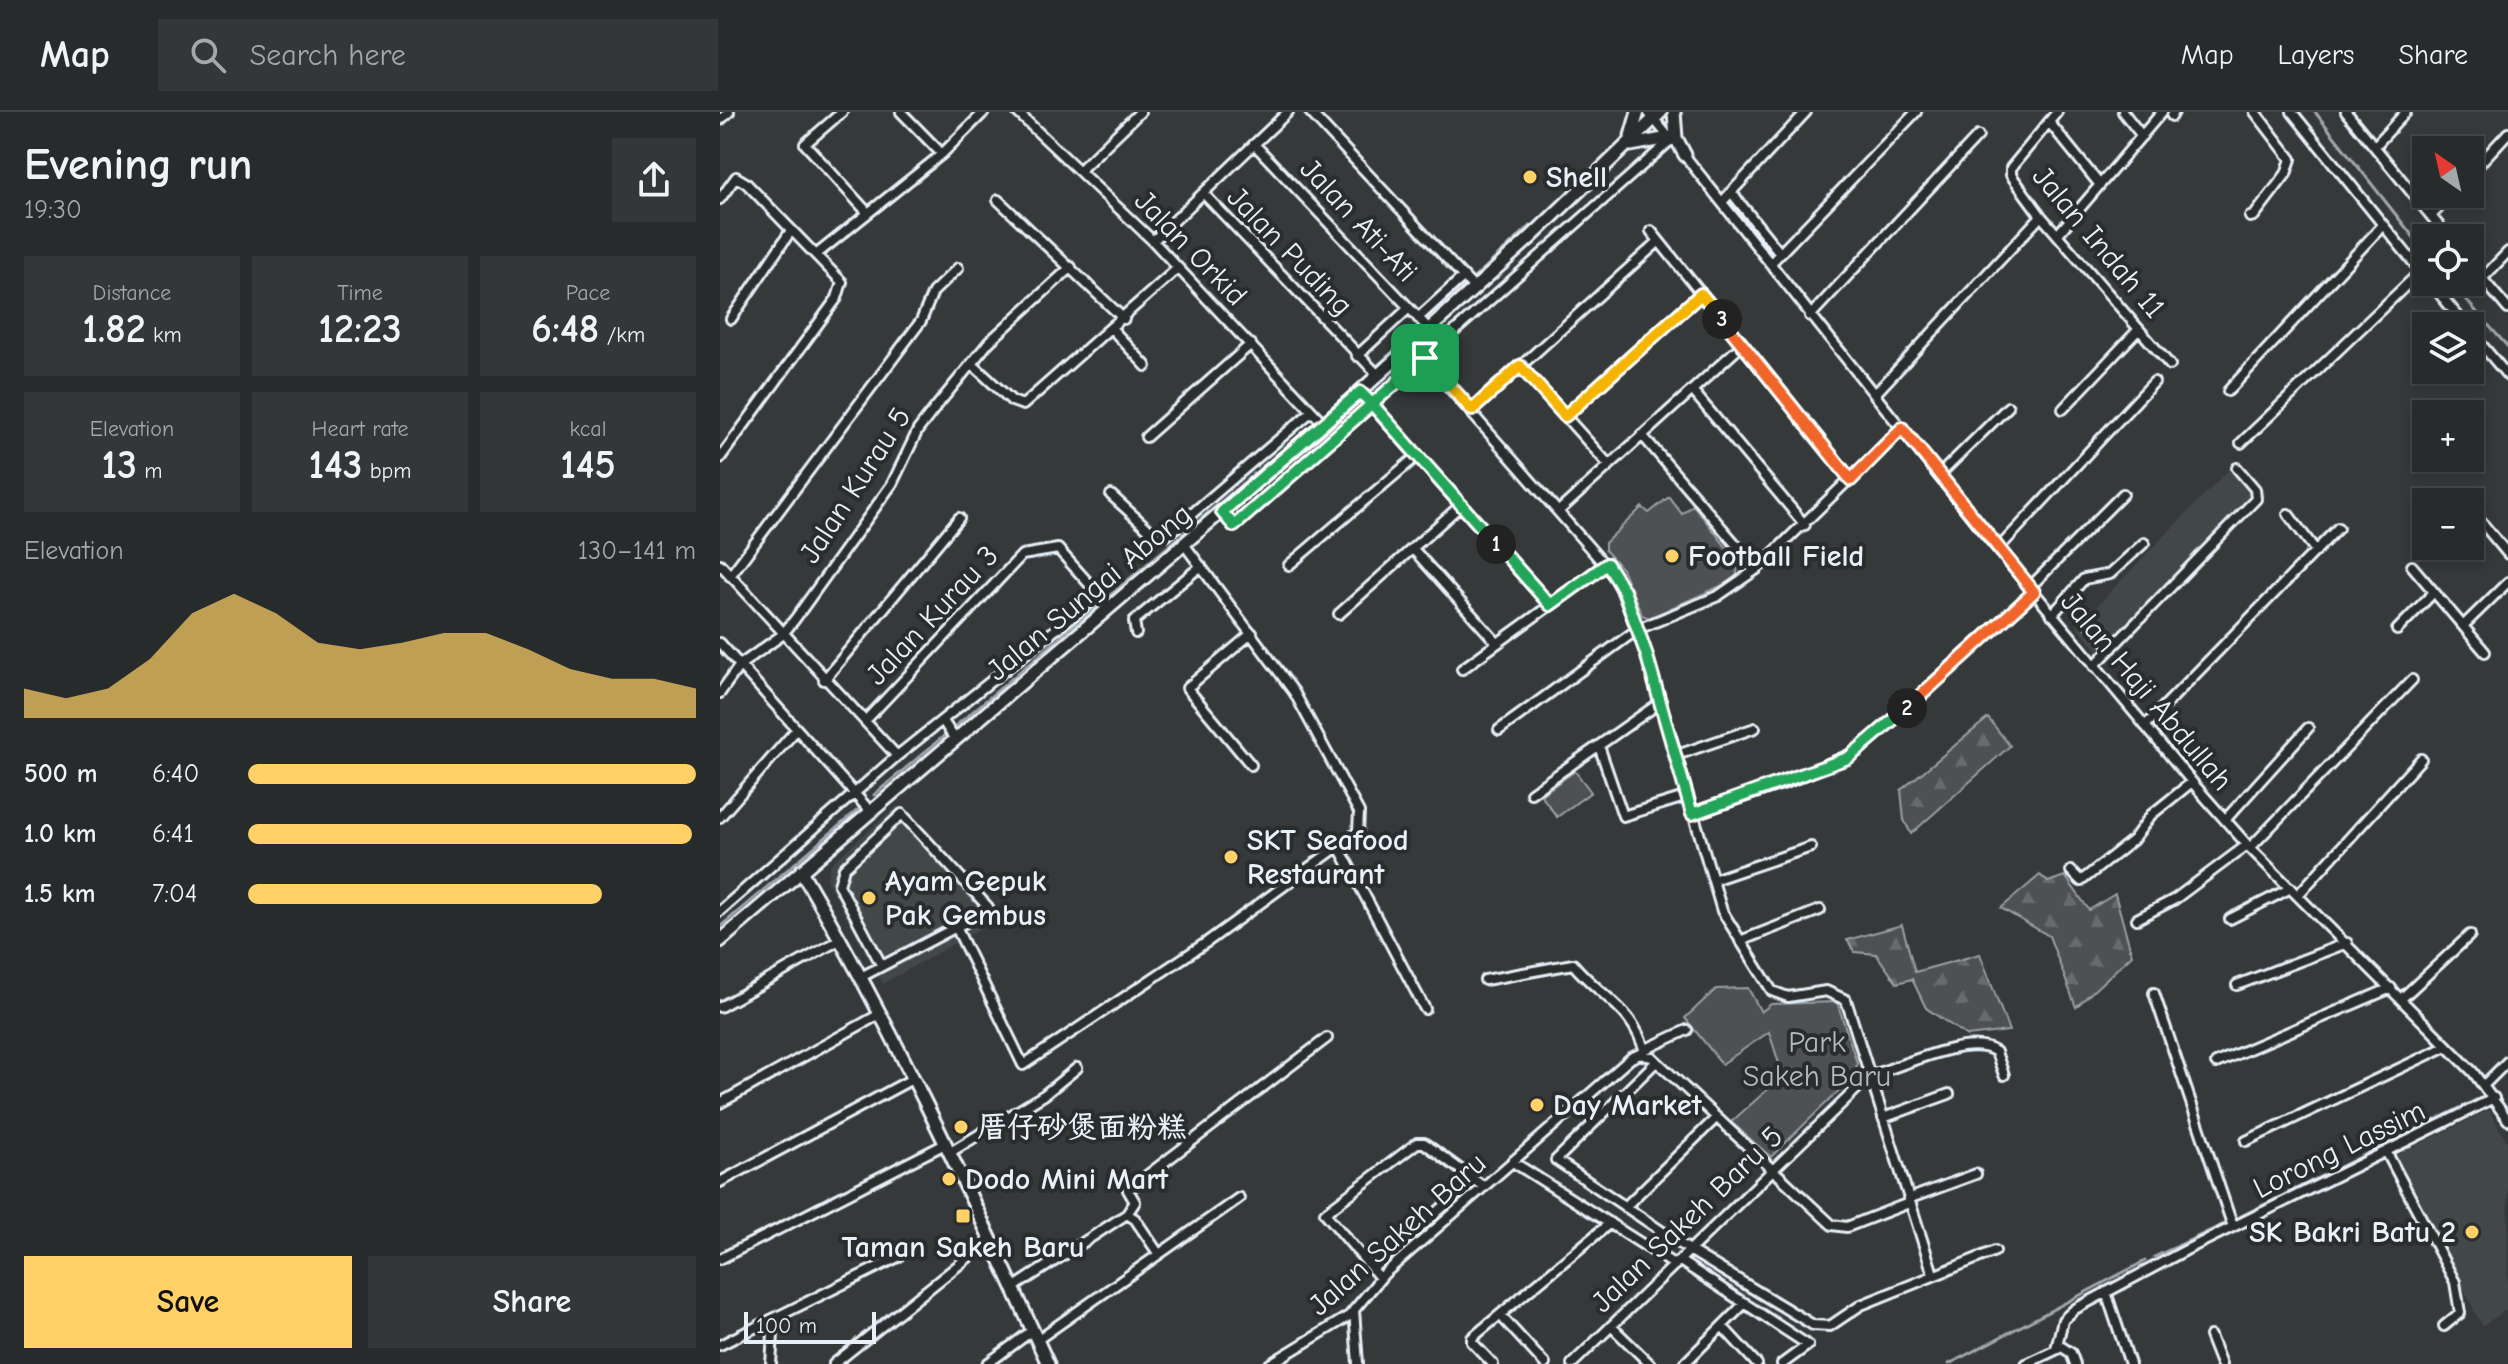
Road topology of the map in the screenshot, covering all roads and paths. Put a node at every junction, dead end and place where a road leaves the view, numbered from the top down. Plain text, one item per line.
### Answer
1 (729, 112) edge
2 (842, 112) edge
3 (901, 112) edge
4 (984, 112) edge
5 (1017, 112) edge
6 (1140, 112) edge
7 (1288, 112) edge
8 (1310, 112) edge
9 (1638, 112) edge
10 (1674, 112) edge
11 (1806, 112) edge
12 (1916, 112) edge
13 (2057, 112) edge
14 (2123, 112) edge
15 (2162, 112) edge
16 (2255, 112) edge
17 (2292, 112) edge
18 (2346, 112) edge
19 (2406, 112) edge
20 (1655, 114) edge
21 (720, 120) edge
22 (2049, 122) junction
23 (2508, 133) edge
24 (1978, 136) dead end
25 (2142, 136) junction
26 (1670, 139) junction
27 (1254, 144) junction
28 (2375, 146) junction
29 (1624, 148) junction
30 (942, 154) junction
31 (1685, 155) junction
32 (2484, 159) edge
33 (1079, 171) junction
34 (2100, 185) junction
35 (1731, 192) junction
36 (1203, 193) junction
37 (720, 199) edge
38 (998, 200) dead end
39 (1723, 201) junction
40 (2439, 208) edge
41 (868, 213) junction
42 (2432, 215) junction
43 (2041, 216) junction
44 (2250, 217) dead end
45 (2439, 224) edge
46 (2383, 225) junction
47 (1651, 231) dead end
48 (790, 232) junction
49 (2058, 234) junction
50 (1153, 241) junction
51 (1658, 242) junction
52 (2508, 252) edge
53 (1780, 253) junction
54 (817, 254) junction
55 (2412, 261) edge
56 (1771, 263) junction
57 (1071, 267) junction
58 (958, 268) dead end
59 (1178, 268) junction
60 (1464, 276) junction
61 (2484, 277) edge
62 (2484, 281) edge
63 (1474, 288) junction
64 (2412, 289) edge
65 (1701, 294) junction
66 (2441, 296) edge
67 (1409, 308) junction
68 (2508, 309) edge
69 (2455, 312) edge
70 (1810, 316) junction
71 (1418, 318) junction
72 (731, 319) dead end
73 (1124, 319) junction
74 (1112, 329) junction
75 (1429, 329) junction
76 (2139, 329) junction
77 (1251, 344) junction
78 (1412, 345) junction
79 (1742, 345) junction
80 (2484, 347) edge
81 (1357, 356) junction
82 (1425, 358) junction
83 (972, 364) junction
84 (2170, 365) dead end
85 (1146, 366) dead end
86 (1520, 366) junction
87 (1378, 375) junction
88 (2508, 376) edge
89 (2154, 382) dead end
90 (1692, 390) junction
91 (2228, 391) dead end
92 (1360, 392) junction
93 (1875, 394) junction
94 (1372, 404) junction
95 (2008, 407) dead end
96 (2063, 409) dead end
97 (1472, 410) junction
98 (1312, 411) junction
99 (1565, 416) junction
100 (1324, 424) junction
101 (1902, 428) junction
102 (1642, 435) junction
103 (1146, 437) dead end
104 (2241, 443) dead end
105 (1417, 456) junction
106 (720, 458) edge
107 (1609, 465) junction
108 (2237, 468) dead end
109 (1939, 475) junction
110 (1851, 480) junction
111 (2123, 494) dead end
112 (1111, 495) dead end
113 (1461, 505) junction
114 (1560, 510) junction
115 (1222, 512) junction
116 (2288, 514) dead end
117 (959, 518) dead end
118 (1805, 525) junction
119 (2484, 525) edge
120 (2338, 528) dead end
121 (2144, 543) dead end
122 (1184, 544) junction
123 (1413, 549) junction
124 (1998, 549) junction
125 (2316, 551) junction
126 (2508, 554) edge
127 (720, 564) edge
128 (1607, 564) junction
129 (1289, 565) dead end
130 (1201, 566) junction
131 (2412, 566) dead end
132 (1757, 569) junction
133 (730, 576) junction
134 (2508, 582) edge
135 (2032, 590) junction
136 (2434, 592) junction
137 (1099, 595) junction
138 (1550, 605) junction
139 (1109, 606) junction
140 (1339, 614) dead end
141 (2052, 615) junction
142 (2088, 621) dead end
143 (2464, 625) junction
144 (1638, 629) junction
145 (2397, 630) dead end
146 (1066, 632) junction
147 (1136, 633) dead end
148 (1252, 633) junction
149 (782, 635) junction
150 (720, 643) edge
151 (1497, 643) junction
152 (2112, 648) junction
153 (2485, 652) dead end
154 (1031, 661) junction
155 (740, 665) junction
156 (2094, 666) junction
157 (1462, 669) dead end
158 (824, 680) junction
159 (2412, 680) dead end
160 (720, 693) edge
161 (986, 699) junction
162 (1661, 702) junction
163 (865, 721) junction
164 (2145, 726) junction
165 (1755, 728) dead end
166 (2308, 728) dead end
167 (949, 729) junction
168 (796, 730) junction
169 (1499, 730) dead end
170 (1599, 746) junction
171 (1677, 755) junction
172 (897, 756) junction
173 (2421, 759) dead end
174 (1251, 765) dead end
175 (2192, 782) junction
176 (1531, 793) dead end
177 (856, 794) junction
178 (1688, 796) junction
179 (870, 811) junction
180 (1692, 814) junction
181 (720, 817) edge
182 (2225, 820) junction
183 (2249, 846) junction
184 (1339, 847) junction
185 (1811, 847) dead end
186 (801, 871) junction
187 (2071, 871) dead end
188 (1713, 880) junction
189 (2294, 892) junction
190 (1820, 910) dead end
191 (720, 911) edge
192 (2137, 919) dead end
193 (2230, 919) dead end
194 (956, 927) junction
195 (2470, 935) dead end
196 (841, 939) junction
197 (720, 941) edge
198 (1740, 941) junction
199 (2347, 943) junction
200 (882, 966) junction
201 (861, 977) junction
202 (1485, 980) dead end
203 (2237, 985) dead end
204 (2391, 988) junction
205 (2154, 993) dead end
206 (2401, 999) junction
207 (720, 1007) edge
208 (1425, 1009) dead end
209 (880, 1014) junction
210 (1687, 1030) dead end
211 (1327, 1038) dead end
212 (2447, 1046) junction
213 (1649, 1056) junction
214 (2508, 1061) edge
215 (2216, 1063) dead end
216 (1077, 1068) dead end
217 (2004, 1075) dead end
218 (1870, 1076) junction
219 (914, 1078) junction
220 (2484, 1085) junction
221 (1949, 1094) dead end
222 (2494, 1098) junction
223 (720, 1103) edge
224 (1716, 1118) junction
225 (1883, 1118) junction
226 (2508, 1120) edge
227 (2246, 1141) dead end
228 (947, 1149) junction
229 (2387, 1153) junction
230 (1513, 1162) junction
231 (1772, 1170) junction
232 (1976, 1174) dead end
233 (1474, 1180) junction
234 (720, 1182) edge
235 (1484, 1187) junction
236 (1239, 1198) dead end
237 (1908, 1201) junction
238 (1625, 1207) junction
239 (1127, 1214) junction
240 (1610, 1223) junction
241 (2233, 1227) junction
242 (990, 1240) junction
243 (1691, 1251) junction
244 (1995, 1251) dead end
245 (1158, 1253) junction
246 (898, 1257) dead end
247 (720, 1259) edge
248 (1677, 1263) junction
249 (1372, 1269) junction
250 (1933, 1274) junction
251 (1380, 1278) junction
252 (1013, 1288) junction
253 (2106, 1292) junction
254 (1745, 1303) junction
255 (1354, 1310) junction
256 (1500, 1315) junction
257 (774, 1319) junction
258 (1611, 1326) junction
259 (1722, 1326) junction
260 (2444, 1326) dead end
261 (1035, 1335) junction
262 (2210, 1336) dead end
263 (720, 1345) edge
264 (2056, 1349) junction
265 (771, 1364) edge
266 (834, 1364) edge
267 (987, 1364) edge
268 (1048, 1364) edge
269 (1270, 1364) edge
270 (1358, 1364) edge
271 (1493, 1364) edge
272 (1545, 1364) edge
273 (1572, 1364) edge
274 (1650, 1364) edge
275 (1684, 1364) edge
276 (1757, 1364) edge
277 (1782, 1364) edge
278 (2026, 1364) edge
279 (2075, 1364) edge
280 (2130, 1364) edge
281 (2221, 1364) edge

1 - 21 street
2 - 41 street
3 - 30 street
4 - 30 street
5 - 33 street, Jalan Orkid
6 - 33 street
7 - 27 street
8 - 60 street
9 - 29 street
10 - 31 street
11 - 35 street
12 - 53 street
13 - 22 street, Jalan Indah 11
14 - 25 street
15 - 25 street
16 - 44 street
17 - 46 street
18 - 28 street
19 - 28 street
20 - 26 street, Jalan Haji Abdullah
20 - 29 street, Jalan Sungai Abong
22 - 34 street
22 - 43 street, Jalan Indah 11
23 - 32 street
24 - 70 street
25 - 34 street
26 - 29 street
26 - 31 street, Jalan Haji Abdullah
26 - 82 street
27 - 36 street
27 - 67 street, Jalan Ati-Ati
28 - 42 street
29 - 63 street, Jalan Sungai Abong
30 - 41 street
31 - 39 street, Jalan Haji Abdullah
33 - 50 street, Jalan Orkid
34 - 49 street
35 - 39 street
35 - 53 street
36 - 50 street
36 - 81 street, Jalan Puding
37 - 48 street
38 - 57 street
39 - 56 street, Jalan Haji Abdullah
40 - 42 street
41 - 54 street
42 - 45 street
43 - 49 street, Jalan Indah 11
43 - 93 street
46 - 55 street
46 - 91 street
47 - 51 street
48 - 54 street
48 - 72 street
49 - 76 street, Jalan Indah 11
50 - 59 street, Jalan Orkid
51 - 65 street
51 - 86 street
52 - 61 street
53 - 56 street
54 - 106 street
56 - 70 street, Jalan Haji Abdullah
57 - 73 street
57 - 83 street, Jalan Kurau 5
58 - 133 street
59 - 73 street
59 - 77 street, Jalan Orkid
60 - 63 street
60 - 71 street
62 - 68 street
63 - 75 street, Jalan Sungai Abong
64 - 104 street
65 - 79 street
65 - 99 street
66 - 69 street
67 - 71 street, Jalan Ati-Ati
67 - 81 street
70 - 93 street, Jalan Haji Abdullah
71 - 75 street, Jalan Ati-Ati
73 - 74 street
74 - 83 street
74 - 85 street
75 - 78 street, Jalan Sungai Abong
76 - 84 street, Jalan Indah 11
76 - 96 street
77 - 98 street, Jalan Orkid
77 - 103 street
78 - 82 street
78 - 87 street, Jalan Sungai Abong
79 - 90 street
79 - 110 street
80 - 88 street
81 - 87 street, Jalan Puding
82 - 94 street
82 - 97 street
83 - 149 street, Jalan Kurau 5
86 - 97 street
86 - 99 street
87 - 92 street, Jalan Sungai Abong
89 - 124 street
90 - 102 street
90 - 118 street
92 - 94 street
92 - 100 street, Jalan Sungai Abong
93 - 101 street, Jalan Haji Abdullah
94 - 105 street
94 - 115 street
95 - 109 street
97 - 114 street
98 - 100 street, Jalan Orkid
98 - 112 street
99 - 107 street
100 - 115 street, Jalan Sungai Abong
101 - 109 street, Jalan Haji Abdullah
101 - 110 street
102 - 107 street
102 - 132 street
105 - 113 street
105 - 129 street
107 - 114 street
108 - 152 street
109 - 124 street, Jalan Haji Abdullah
110 - 118 street
111 - 135 street
113 - 123 street
113 - 138 street
114 - 128 street
115 - 122 street, Jalan Sungai Abong
116 - 125 street
117 - 158 street
118 - 132 street
119 - 126 street
120 - 125 street
121 - 141 street
122 - 130 street
122 - 139 street, Jalan Sungai Abong
123 - 140 street
123 - 151 street
124 - 135 street, Jalan Haji Abdullah
125 - 164 street
127 - 133 street
128 - 138 street
128 - 144 street
130 - 147 street
130 - 148 street
131 - 136 street
132 - 144 street
133 - 149 street
134 - 143 street
135 - 141 street, Jalan Haji Abdullah
135 - 180 street
136 - 143 street
136 - 145 street
137 - 139 street, Jalan Kurau 3
137 - 146 street
137 - 163 street, Jalan Kurau 3
138 - 151 street
139 - 146 street, Jalan Sungai Abong
141 - 156 street, Jalan Haji Abdullah
142 - 152 street
143 - 153 street
144 - 162 street
144 - 169 street
146 - 154 street, Jalan Sungai Abong
148 - 174 street
148 - 184 street
149 - 155 street, Jalan Kurau 5
149 - 158 street
150 - 155 street
151 - 157 street
152 - 156 street
154 - 161 street, Jalan Sungai Abong
154 - 161 street
155 - 160 street, Jalan Kurau 5
155 - 168 street
156 - 164 street, Jalan Haji Abdullah
158 - 163 street
159 - 183 street
161 - 167 street, Jalan Sungai Abong
161 - 167 street
162 - 170 street
162 - 171 street
163 - 172 street
164 - 175 street, Jalan Haji Abdullah
165 - 171 street
166 - 182 street
167 - 172 street
167 - 179 street, Jalan Sungai Abong
168 - 177 street
168 - 181 street
170 - 176 street
170 - 178 street
171 - 178 street
172 - 177 street
173 - 189 street
175 - 182 street, Jalan Haji Abdullah
175 - 187 street
177 - 179 street
177 - 191 street
178 - 180 street
179 - 186 street, Jalan Sungai Abong
180 - 188 street
182 - 183 street, Jalan Haji Abdullah
183 - 189 street, Jalan Haji Abdullah
183 - 192 street
184 - 194 street
184 - 208 street
185 - 188 street
186 - 196 street
186 - 197 street, Jalan Sungai Abong
188 - 198 street
189 - 193 street
189 - 199 street, Jalan Haji Abdullah
190 - 198 street
194 - 200 street
194 - 200 street
195 - 206 street
196 - 201 street
196 - 207 street
198 - 218 street
199 - 203 street
199 - 204 street, Jalan Haji Abdullah
200 - 201 street
201 - 209 street
202 - 213 street
204 - 206 street, Jalan Haji Abdullah
204 - 215 street
205 - 241 street
206 - 212 street, Jalan Haji Abdullah
209 - 219 street
209 - 223 street
210 - 213 street, Jalan Sakeh Baru
211 - 239 street
212 - 220 street, Jalan Haji Abdullah
212 - 227 street
213 - 224 street
213 - 230 street, Jalan Sakeh Baru
213 - 238 street
214 - 220 street
216 - 228 street
217 - 218 street
218 - 225 street
218 - 231 street, Jalan Sakeh Baru 5
219 - 228 street
219 - 234 street
220 - 222 street, Jalan Haji Abdullah
221 - 225 street
222 - 226 street, Jalan Haji Abdullah
222 - 229 street, Lorong Lassim
224 - 231 street
224 - 238 street
225 - 237 street
228 - 242 street
228 - 247 street
229 - 241 street, Lorong Lassim
229 - 260 street
230 - 235 street, Jalan Sakeh Baru
230 - 240 street, Jalan Sakeh Baru
231 - 237 street
231 - 243 street, Jalan Sakeh Baru 5
232 - 237 street
233 - 235 street
233 - 249 street
233 - 249 street
235 - 251 street, Jalan Sakeh Baru
236 - 245 street
237 - 250 street
238 - 243 street
239 - 245 street
239 - 252 street
240 - 248 street, Jalan Sakeh Baru
240 - 256 street
241 - 253 street, Lorong Lassim
242 - 252 street
242 - 266 street
243 - 248 street, Jalan Sakeh Baru 5
243 - 250 street
244 - 250 street
245 - 261 street
246 - 257 street
248 - 254 street, Jalan Sakeh Baru
248 - 258 street, Jalan Sakeh Baru 5
249 - 251 street
251 - 255 street, Jalan Sakeh Baru
252 - 261 street
253 - 264 street, Lorong Lassim
253 - 280 street
254 - 259 street
254 - 277 street, Jalan Sakeh Baru
255 - 269 street, Jalan Sakeh Baru
255 - 270 street
256 - 271 street
256 - 272 street
257 - 263 street
257 - 265 street
258 - 273 street, Jalan Sakeh Baru 5
258 - 274 street
259 - 275 street
259 - 276 street
261 - 267 street
261 - 268 street
262 - 281 street
264 - 278 street
264 - 279 street

